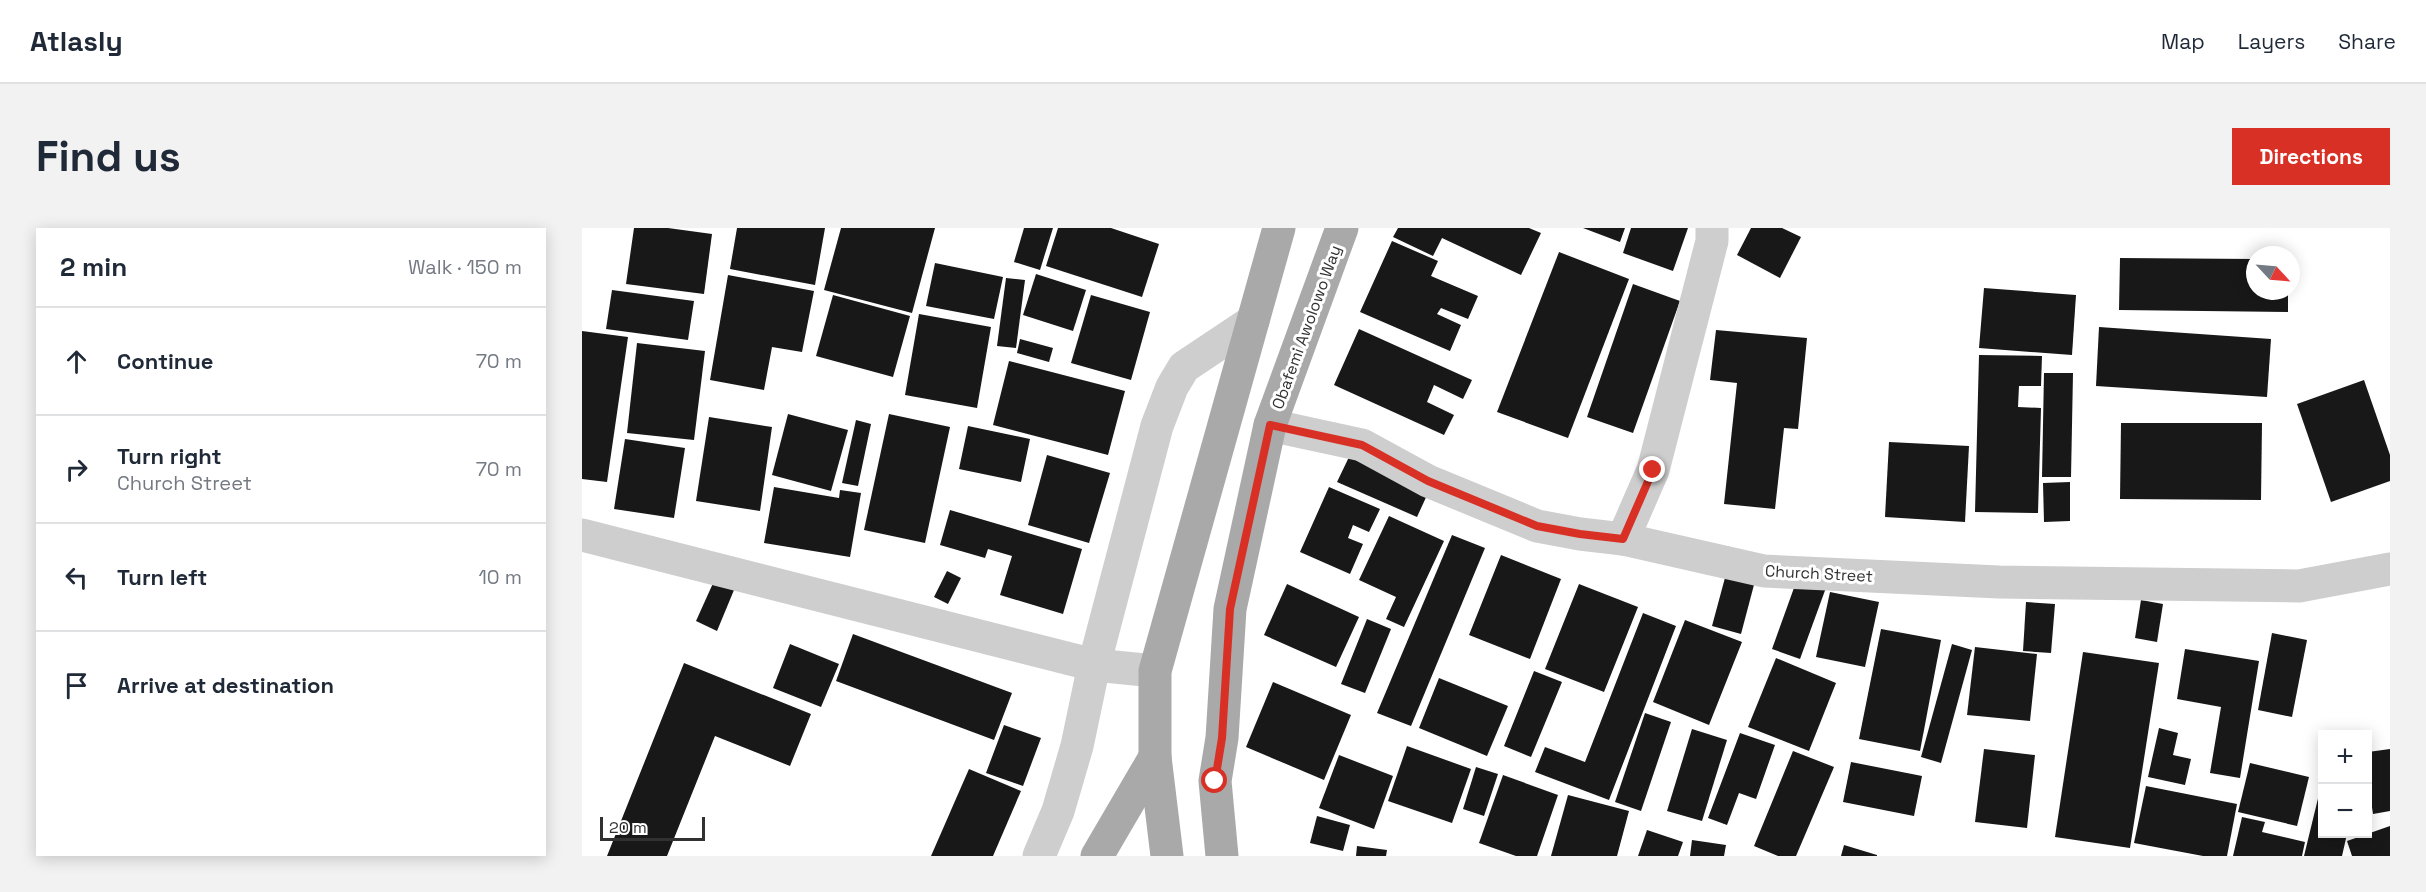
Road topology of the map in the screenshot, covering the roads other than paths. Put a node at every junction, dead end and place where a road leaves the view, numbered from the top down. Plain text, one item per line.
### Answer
1 (1280, 228) edge
2 (1342, 228) edge
3 (1712, 228) edge
4 (1253, 321) junction
5 (1270, 425) junction
6 (582, 535) edge
7 (1623, 539) junction
8 (2390, 569) edge
9 (1094, 664) junction
10 (1155, 671) junction
11 (1155, 757) junction
12 (1039, 856) edge
13 (1097, 856) edge
14 (1167, 856) edge
15 (1222, 856) edge

1 - 4 main road
2 - 5 main road, Obafemi Awolowo Way
3 - 7 street
4 - 9 street
4 - 10 main road
5 - 7 street, Church Street
5 - 15 main road, Obafemi Awolowo Way
6 - 9 street
7 - 8 street, Church Street
9 - 10 street
9 - 12 street
10 - 11 main road
11 - 13 main road
11 - 14 main road

